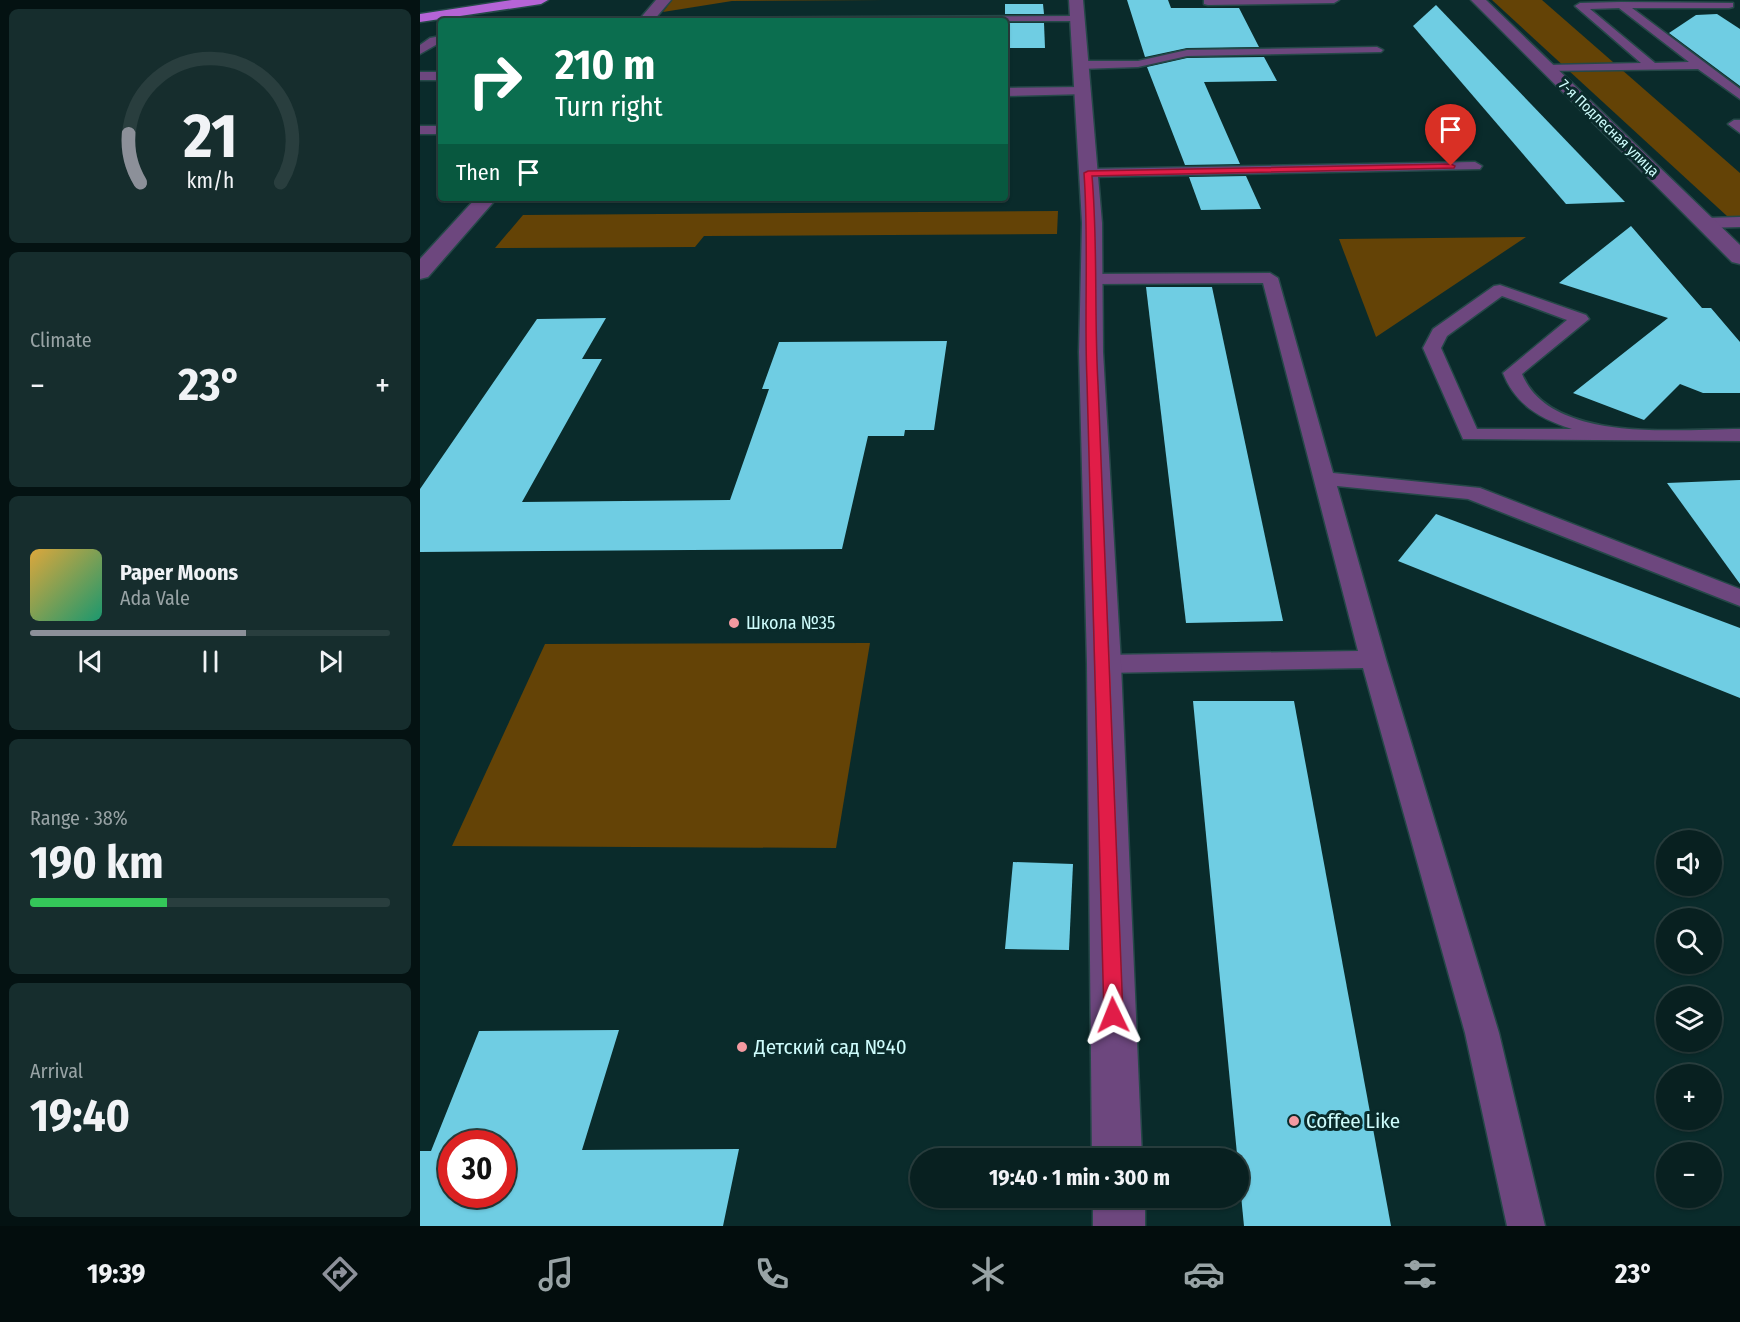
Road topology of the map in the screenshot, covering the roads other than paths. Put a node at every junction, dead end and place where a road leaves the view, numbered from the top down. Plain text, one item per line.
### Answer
1 (541, 0) edge
2 (664, 0) edge
3 (1334, 0) edge
4 (1478, 0) edge
5 (1208, 2) dead end
6 (1726, 2) edge
7 (1621, 5) junction
8 (1076, 10) edge
9 (1740, 11) edge
10 (420, 18) edge
11 (648, 18) edge
12 (763, 18) edge
13 (438, 39) edge
14 (1377, 50) dead end
15 (420, 51) edge
16 (1700, 65) junction
17 (1652, 66) junction
18 (1548, 69) junction
19 (420, 76) edge
20 (438, 76) edge
21 (1081, 78) junction
22 (1008, 91) edge
23 (1740, 95) edge
24 (1740, 124) edge
25 (1740, 129) edge
26 (420, 130) edge
27 (438, 130) edge
28 (1475, 166) dead end
29 (1088, 173) junction
30 (484, 201) edge
31 (1740, 222) edge
32 (1705, 223) junction
33 (1740, 257) edge
34 (420, 272) edge
35 (1093, 279) junction
36 (1740, 435) edge
37 (1624, 436) junction
38 (1325, 479) junction
39 (1740, 598) edge
40 (1373, 659) junction
41 (1104, 664) junction
42 (1118, 1148) edge
43 (1119, 1208) edge
44 (1119, 1226) edge
45 (1526, 1226) edge

1 - 10 main road
2 - 11 street
3 - 5 lane
4 - 18 street, 7-я Подлесная улица
6 - 7 lane
6 - 9 lane
7 - 16 lane
7 - 17 lane
8 - 12 lane
8 - 21 street
13 - 15 lane
14 - 21 lane
16 - 17 lane
16 - 23 lane
17 - 18 lane
18 - 32 street, 7-я Подлесная улица
19 - 20 lane
21 - 22 lane
21 - 29 street
24 - 25 lane
26 - 27 lane
28 - 29 lane
29 - 35 street
30 - 34 street
31 - 32 lane
32 - 33 street, 7-я Подлесная улица
35 - 38 lane
35 - 41 street
36 - 37 lane
37 - 37 lane
38 - 39 lane
38 - 40 lane
40 - 41 lane
40 - 45 lane
41 - 42 street
43 - 44 street

